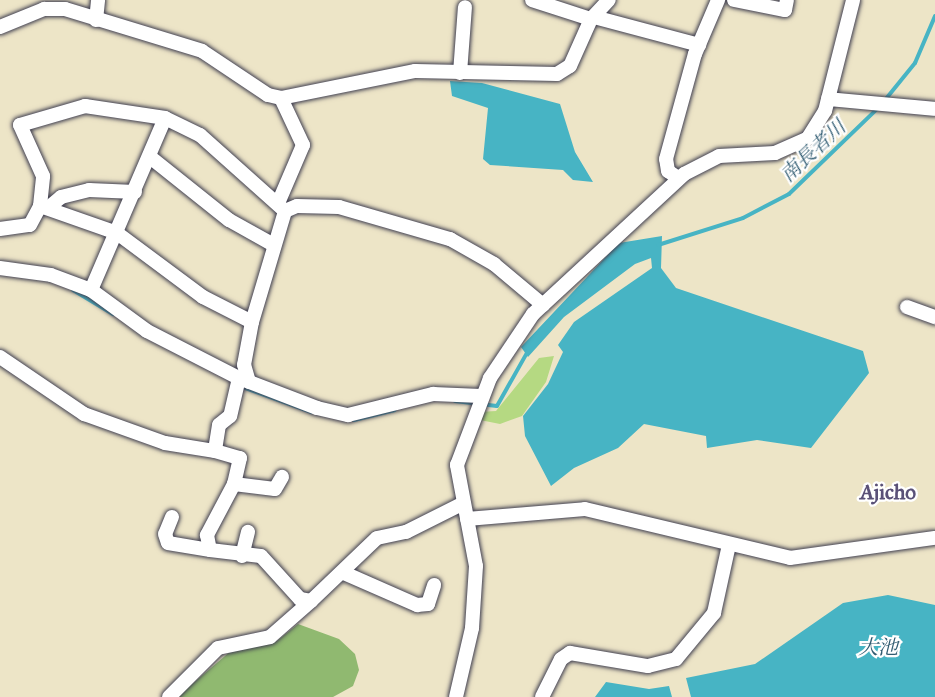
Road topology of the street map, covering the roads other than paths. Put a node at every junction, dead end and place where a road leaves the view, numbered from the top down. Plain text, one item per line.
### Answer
1 (98, 0) edge
2 (532, 0) edge
3 (609, 0) edge
4 (718, 0) edge
5 (734, 0) edge
6 (787, 0) edge
7 (853, 0) edge
8 (465, 7) dead end
9 (592, 18) junction
10 (96, 20) junction
11 (0, 27) edge
12 (699, 45) junction
13 (460, 73) junction
14 (281, 99) junction
15 (828, 99) junction
16 (935, 109) edge
17 (165, 118) junction
18 (150, 157) junction
19 (678, 178) junction
20 (135, 192) junction
21 (282, 206) junction
22 (44, 207) junction
23 (0, 229) edge
24 (117, 233) junction
25 (274, 245) junction
26 (0, 268) edge
27 (91, 290) junction
28 (543, 305) junction
29 (907, 307) dead end
30 (935, 317) edge
31 (252, 322) junction
32 (0, 357) edge
33 (244, 380) junction
34 (481, 396) junction
35 (215, 451) junction
36 (282, 477) dead end
37 (234, 484) junction
38 (462, 504) junction
39 (172, 517) dead end
40 (467, 519) junction
41 (248, 532) dead end
42 (935, 538) edge
43 (729, 545) junction
44 (210, 550) junction
45 (242, 556) junction
46 (344, 573) junction
47 (434, 585) dead end
48 (310, 602) junction
49 (169, 697) edge
50 (456, 697) edge
51 (542, 697) edge

1 - 10 street
2 - 9 street
3 - 9 street
4 - 12 street
5 - 6 street
7 - 15 street
8 - 13 street
9 - 12 street
9 - 13 street
10 - 11 street
10 - 14 street
12 - 19 street
13 - 14 street
14 - 21 street
15 - 16 street
15 - 19 street
17 - 18 street
17 - 21 street
17 - 22 street
18 - 20 street
18 - 25 street
19 - 28 street
20 - 22 street
20 - 24 street
21 - 25 street
21 - 28 street
22 - 23 street
22 - 24 street
24 - 27 street
24 - 31 street
25 - 31 street
26 - 27 street
27 - 33 street
28 - 34 street
29 - 30 street
31 - 33 street
32 - 35 street
33 - 34 street
33 - 35 street
34 - 38 street
35 - 37 street
36 - 37 street
37 - 44 street
38 - 40 street
38 - 46 street
39 - 44 street
40 - 43 street
40 - 50 street
41 - 45 street
42 - 43 street
43 - 51 street
44 - 45 street
45 - 48 street
46 - 47 street
46 - 48 street
48 - 49 street

